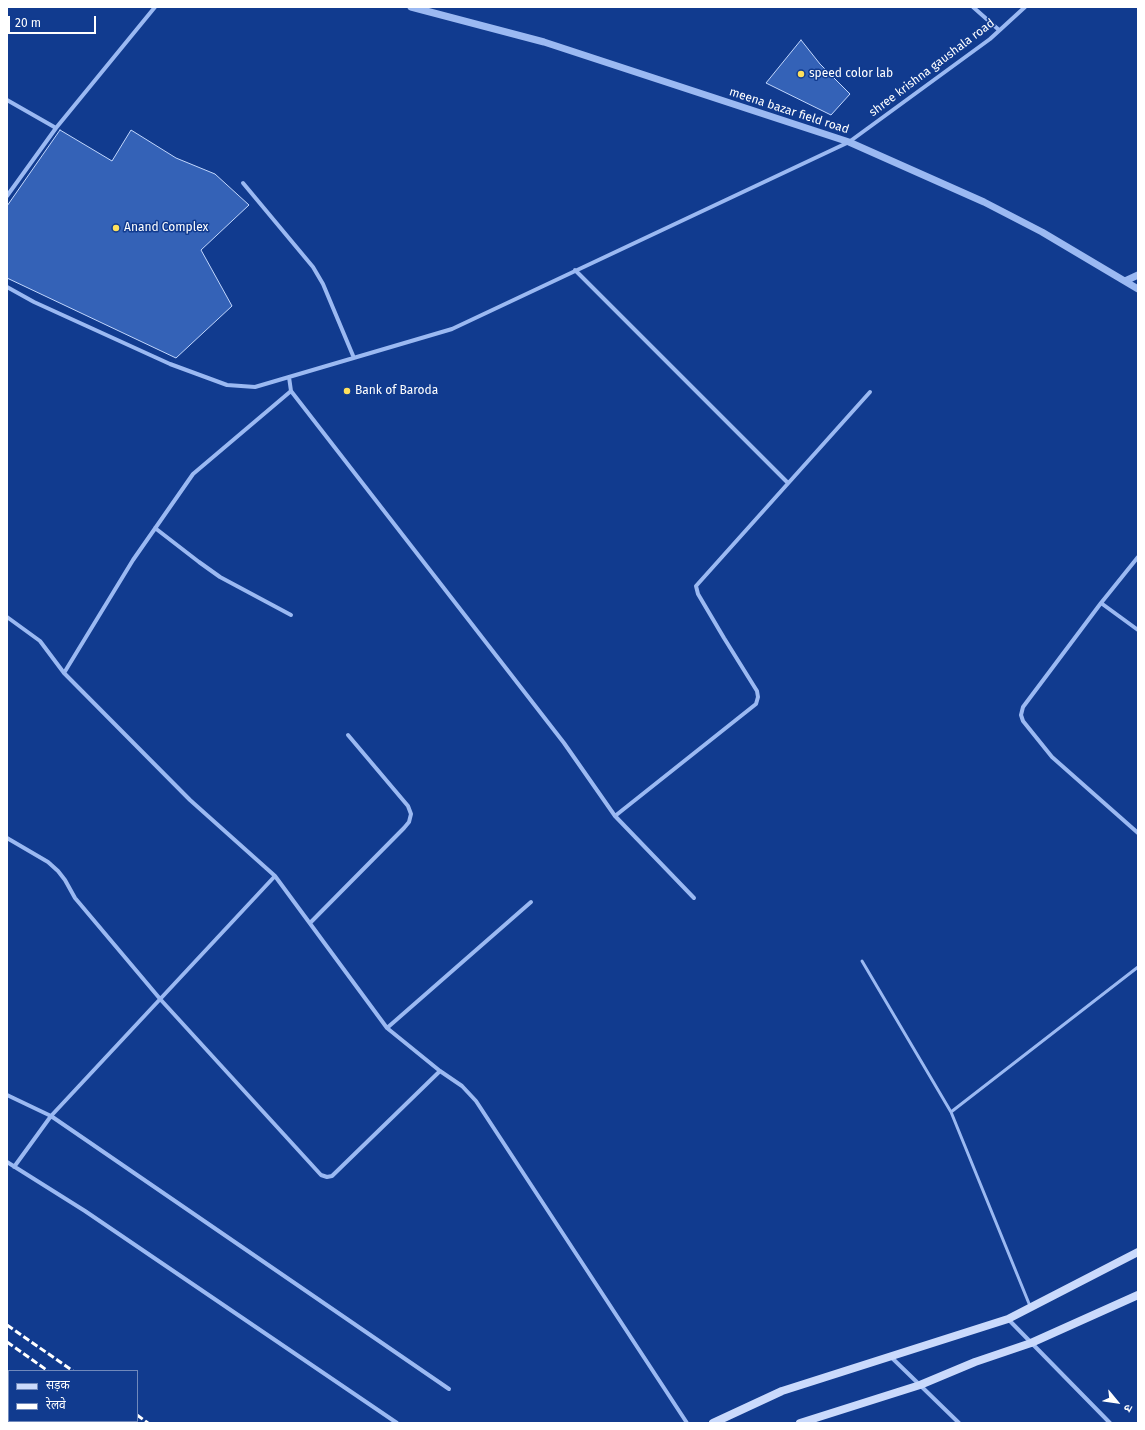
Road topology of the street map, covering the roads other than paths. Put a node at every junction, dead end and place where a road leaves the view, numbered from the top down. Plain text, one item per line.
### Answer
1 (155, 7) edge
2 (411, 7) edge
3 (973, 7) edge
4 (1025, 7) edge
5 (1000, 30) junction
6 (7, 100) edge
7 (56, 128) junction
8 (849, 142) junction
9 (243, 183) dead end
10 (7, 196) edge
11 (575, 270) junction
12 (1138, 275) edge
13 (1125, 281) junction
14 (7, 287) edge
15 (1138, 289) edge
16 (354, 358) junction
17 (289, 377) junction
18 (291, 391) junction
19 (870, 392) dead end
20 (788, 483) junction
21 (155, 528) junction
22 (1138, 557) edge
23 (1101, 603) junction
24 (291, 615) dead end
25 (7, 617) edge
26 (1138, 630) edge
27 (64, 673) junction
28 (348, 735) dead end
29 (615, 816) junction
30 (1138, 833) edge
31 (7, 838) edge
32 (275, 876) junction
33 (694, 898) dead end
34 (531, 902) dead end
35 (310, 923) junction
36 (862, 961) dead end
37 (1138, 967) edge
38 (160, 1000) junction
39 (387, 1028) junction
40 (440, 1071) junction
41 (7, 1095) edge
42 (951, 1112) junction
43 (51, 1116) junction
44 (7, 1162) edge
45 (14, 1167) junction
46 (1138, 1252) edge
47 (1138, 1295) edge
48 (1031, 1307) junction
49 (1008, 1319) junction
50 (1031, 1342) junction
51 (890, 1356) junction
52 (920, 1385) junction
53 (449, 1389) dead end
54 (397, 1423) edge
55 (687, 1423) edge
56 (713, 1423) edge
57 (800, 1423) edge
58 (959, 1423) edge
59 (1110, 1423) edge

1 - 7 street
2 - 8 street, meena bazar field road
3 - 5 street
4 - 5 street, shree krishna gaushala road
5 - 8 street, shree krishna gaushala road
6 - 7 street
7 - 10 street
8 - 11 street, shree krishna gaushala road
8 - 13 street, meena bazar field road
9 - 16 street
11 - 16 street, shree krishna gaushala road
11 - 20 street
12 - 13 street
13 - 15 street, meena bazar field road
14 - 17 street, shree krishna gaushala road
16 - 17 street, shree krishna gaushala road
17 - 18 street
18 - 21 street
18 - 29 street
19 - 20 street
20 - 29 street
21 - 24 street
21 - 27 street
22 - 23 street
23 - 26 street
23 - 30 street
25 - 27 street
27 - 32 street
28 - 35 street
29 - 33 street
31 - 38 street
32 - 35 street
32 - 38 street
34 - 39 street
35 - 39 street
36 - 42 lane
37 - 42 lane
38 - 40 street
38 - 43 street
39 - 40 street
40 - 55 street
41 - 43 street
42 - 48 lane
43 - 45 street
43 - 53 street
44 - 45 street
45 - 54 street
46 - 48 main road
47 - 50 main road
48 - 49 main road
49 - 50 street
49 - 51 main road
50 - 52 main road
50 - 59 street
51 - 52 street
51 - 56 main road
52 - 57 main road
52 - 58 street

